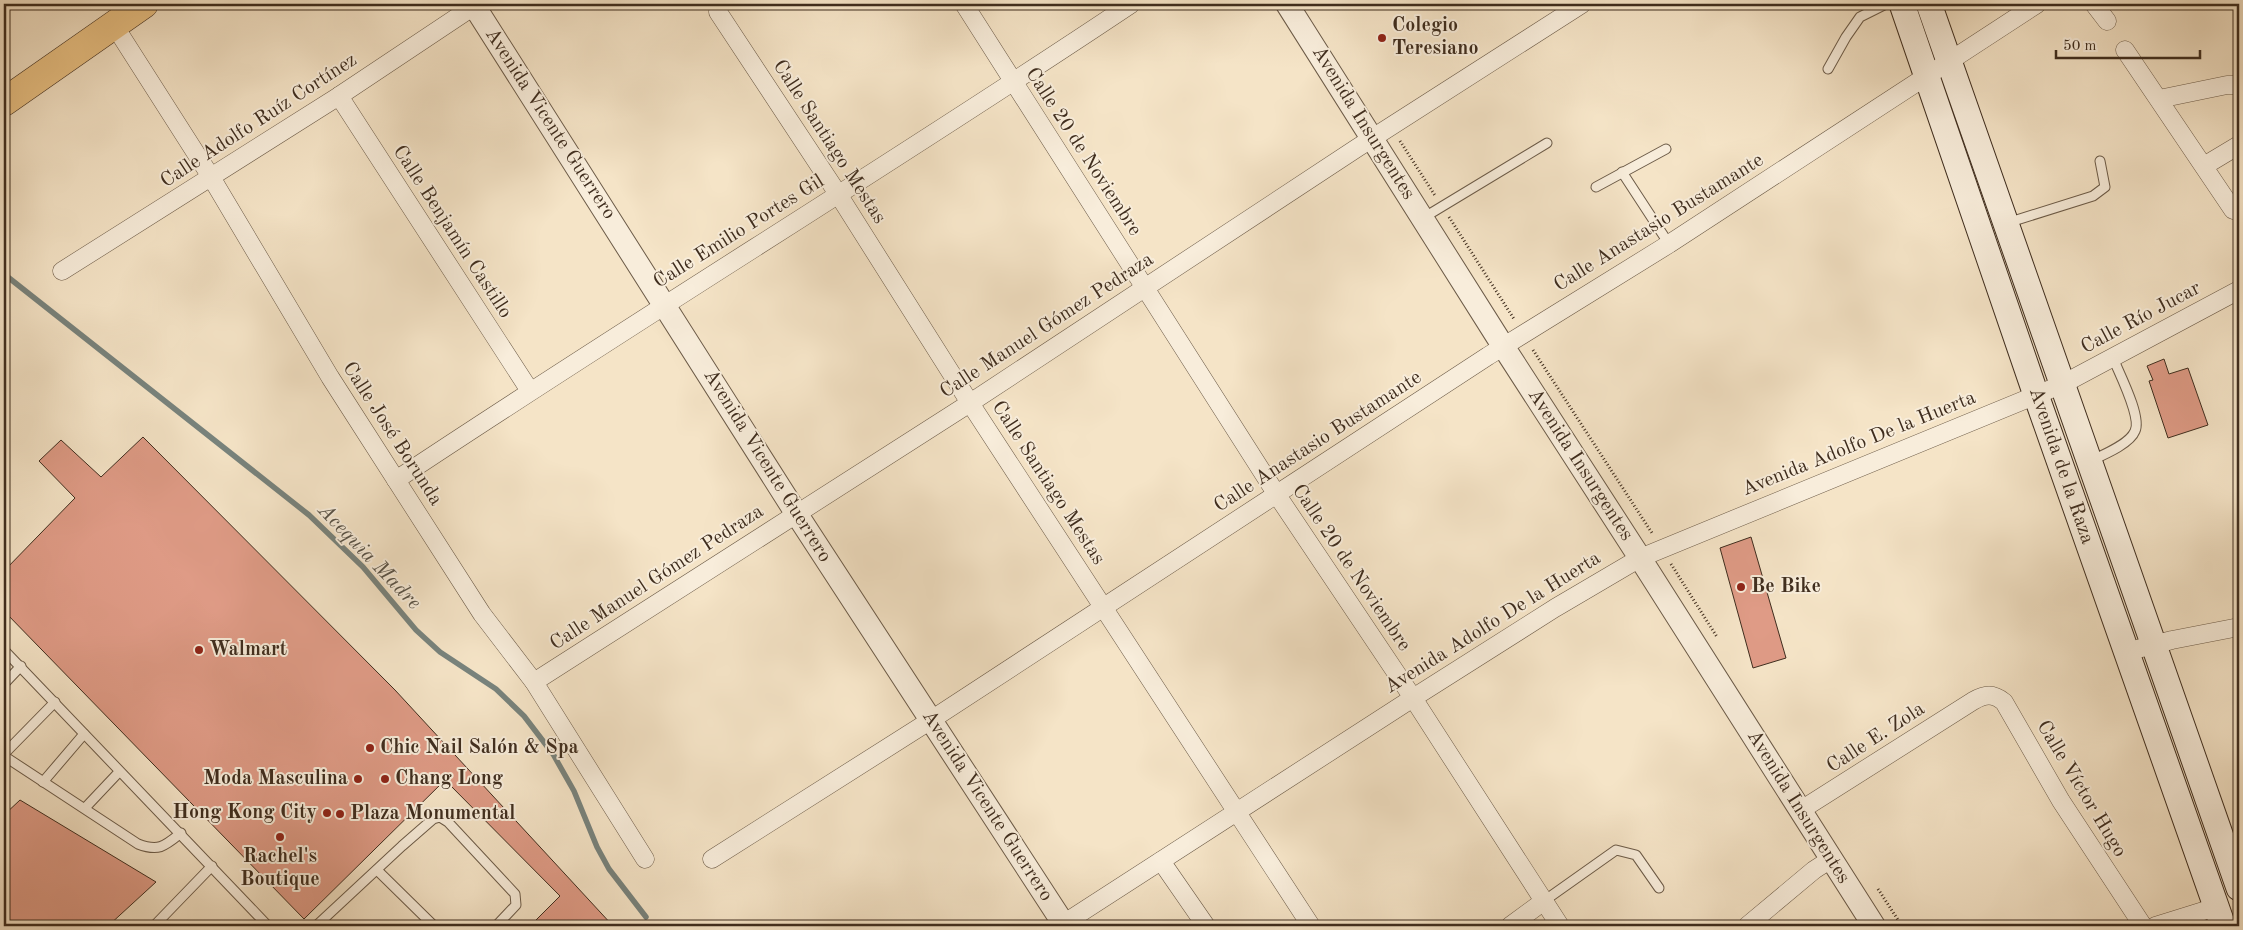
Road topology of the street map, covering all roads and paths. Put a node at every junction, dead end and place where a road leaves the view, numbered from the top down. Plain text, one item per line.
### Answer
1 (144, 4) edge
2 (474, 4) edge
3 (964, 4) edge
4 (1131, 4) edge
5 (1287, 4) edge
6 (1582, 4) edge
7 (1886, 4) edge
8 (1902, 4) edge
9 (1928, 4) edge
10 (2036, 4) edge
11 (2094, 4) edge
12 (718, 12) dead end
13 (2107, 21) dead end
14 (114, 25) junction
15 (2125, 50) dead end
16 (1948, 61) junction
17 (1828, 69) dead end
18 (1928, 76) junction
19 (1013, 83) junction
20 (2239, 85) edge
21 (339, 96) junction
22 (2159, 99) junction
23 (4, 102) edge
24 (1382, 133) junction
25 (1547, 143) dead end
26 (2239, 145) edge
27 (1666, 149) dead end
28 (2100, 161) dead end
29 (2204, 166) junction
30 (1622, 172) junction
31 (211, 177) junction
32 (1596, 187) dead end
33 (838, 194) junction
34 (1442, 206) junction
35 (2233, 210) dead end
36 (1423, 218) junction
37 (2005, 224) junction
38 (1669, 244) junction
39 (62, 271) dead end
40 (1145, 288) junction
41 (2239, 290) edge
42 (665, 304) junction
43 (1523, 334) junction
44 (1503, 346) junction
45 (2113, 358) junction
46 (2063, 384) junction
47 (530, 391) junction
48 (2036, 395) junction
49 (970, 403) junction
50 (2090, 461) junction
51 (396, 480) junction
52 (1277, 495) junction
53 (796, 513) junction
54 (1662, 548) junction
55 (1640, 558) junction
56 (1104, 607) junction
57 (2239, 627) edge
58 (1719, 640) dead end
59 (2153, 644) junction
60 (4, 650) edge
61 (2126, 652) junction
62 (20, 666) junction
63 (534, 682) junction
64 (4, 684) edge
65 (1412, 698) junction
66 (1973, 700) joint
67 (55, 702) junction
68 (931, 720) junction
69 (84, 734) junction
70 (4, 755) edge
71 (119, 772) junction
72 (43, 782) junction
73 (85, 808) junction
74 (1801, 810) junction
75 (1237, 811) junction
76 (181, 833) junction
77 (645, 859) dead end
78 (712, 859) dead end
79 (1831, 859) junction
80 (1161, 861) junction
81 (212, 866) junction
82 (377, 870) junction
83 (1876, 886) dead end
84 (1659, 888) dead end
85 (2239, 888) edge
86 (1544, 901) junction
87 (2219, 917) edge
88 (154, 926) edge
89 (268, 926) edge
90 (316, 926) edge
91 (434, 926) edge
92 (496, 926) edge
93 (1063, 926) edge
94 (1206, 926) edge
95 (1311, 926) edge
96 (1510, 926) edge
97 (1560, 926) edge
98 (1747, 926) edge
99 (1874, 926) edge
100 (1902, 926) edge
101 (2143, 926) edge
102 (2154, 926) edge

1 - 14 main road
2 - 21 street, Calle Adolfo Ruíz Cortínez
2 - 42 street, Avenida Vicente Guerrero
3 - 19 street, Calle 20 de Noviembre
4 - 19 street, Calle Emilio Portes Gil
5 - 24 street, Avenida Insurgentes
6 - 24 street, Calle Manuel Gómez Pedraza
7 - 17 lane
8 - 18 main road, Avenida de la Raza
9 - 16 main road, Avenida de la Raza
10 - 16 street, Calle Anastasio Bustamante
11 - 13 street
12 - 33 street, Calle Santiago Mestas
14 - 23 main road
14 - 31 street, Calle José Borunda
15 - 22 street
16 - 18 street, Calle Anastasio Bustamante
16 - 37 main road, Avenida de la Raza
18 - 38 street, Calle Anastasio Bustamante
18 - 48 main road, Avenida de la Raza
19 - 33 street, Calle Emilio Portes Gil
19 - 40 street, Calle 20 de Noviembre
20 - 22 street
21 - 31 street, Calle Adolfo Ruíz Cortínez
21 - 47 street, Calle Benjamín Castillo
22 - 29 street
24 - 34 path
24 - 36 street, Avenida Insurgentes
24 - 40 street, Calle Manuel Gómez Pedraza
25 - 34 lane
26 - 29 street
27 - 30 lane
28 - 37 lane
29 - 35 street
30 - 32 lane
30 - 38 lane
31 - 39 street, Calle Adolfo Ruíz Cortínez
31 - 51 street, Calle José Borunda
33 - 42 street, Calle Emilio Portes Gil
33 - 49 street, Calle Santiago Mestas
34 - 36 lane
34 - 43 path
36 - 44 street, Avenida Insurgentes
37 - 46 main road, Avenida de la Raza
38 - 43 street, Calle Anastasio Bustamante
40 - 49 street, Calle Manuel Gómez Pedraza
40 - 52 street, Calle 20 de Noviembre
41 - 45 street, Calle Río Jucar
42 - 47 street, Calle Emilio Portes Gil
42 - 53 street, Avenida Vicente Guerrero
43 - 44 street, Calle Anastasio Bustamante
43 - 54 path
44 - 52 street, Calle Anastasio Bustamante
44 - 55 street, Avenida Insurgentes
45 - 46 street, Calle Río Jucar
45 - 50 lane
46 - 48 street, Avenida Adolfo De la Huerta
46 - 50 main road, Avenida de la Raza
47 - 51 street, Calle Emilio Portes Gil
48 - 54 street, Avenida Adolfo De la Huerta
48 - 61 main road, Avenida de la Raza
49 - 53 street, Calle Manuel Gómez Pedraza
49 - 56 street, Calle Santiago Mestas
50 - 59 main road, Avenida de la Raza
51 - 63 street, Calle José Borunda
52 - 56 street, Calle Anastasio Bustamante
52 - 65 street, Calle 20 de Noviembre
53 - 63 street, Calle Manuel Gómez Pedraza
53 - 68 street, Avenida Vicente Guerrero
54 - 55 street, Avenida Adolfo De la Huerta
54 - 58 path
55 - 65 street, Avenida Adolfo De la Huerta
55 - 74 street, Avenida Insurgentes
56 - 68 street, Calle Anastasio Bustamante
56 - 75 street, Calle Santiago Mestas
57 - 59 street
59 - 61 street
59 - 85 main road, Avenida de la Raza
60 - 62 lane
61 - 87 main road, Avenida de la Raza
62 - 64 lane
62 - 67 lane
63 - 77 street, Calle José Borunda
65 - 75 street, Avenida Adolfo De la Huerta
65 - 86 street, Calle 20 de Noviembre
66 - 74 street, Calle E. Zola
66 - 101 street, Calle Víctor Hugo
67 - 69 lane
67 - 70 lane
68 - 78 street, Calle Anastasio Bustamante
68 - 93 street, Avenida Vicente Guerrero
69 - 71 lane
69 - 72 lane
70 - 72 lane
71 - 73 lane
71 - 76 lane
72 - 73 lane
73 - 76 lane
74 - 79 street, Avenida Insurgentes
75 - 80 street, Avenida Adolfo De la Huerta
75 - 95 street, Calle Santiago Mestas
76 - 81 lane
79 - 98 street
79 - 99 street, Avenida Insurgentes
80 - 93 street, Avenida Adolfo De la Huerta
80 - 94 street
81 - 88 lane
81 - 89 lane
82 - 90 lane
82 - 91 lane
82 - 92 lane
83 - 100 path
84 - 86 lane
86 - 96 street
86 - 97 street, Calle 20 de Noviembre
87 - 102 street

